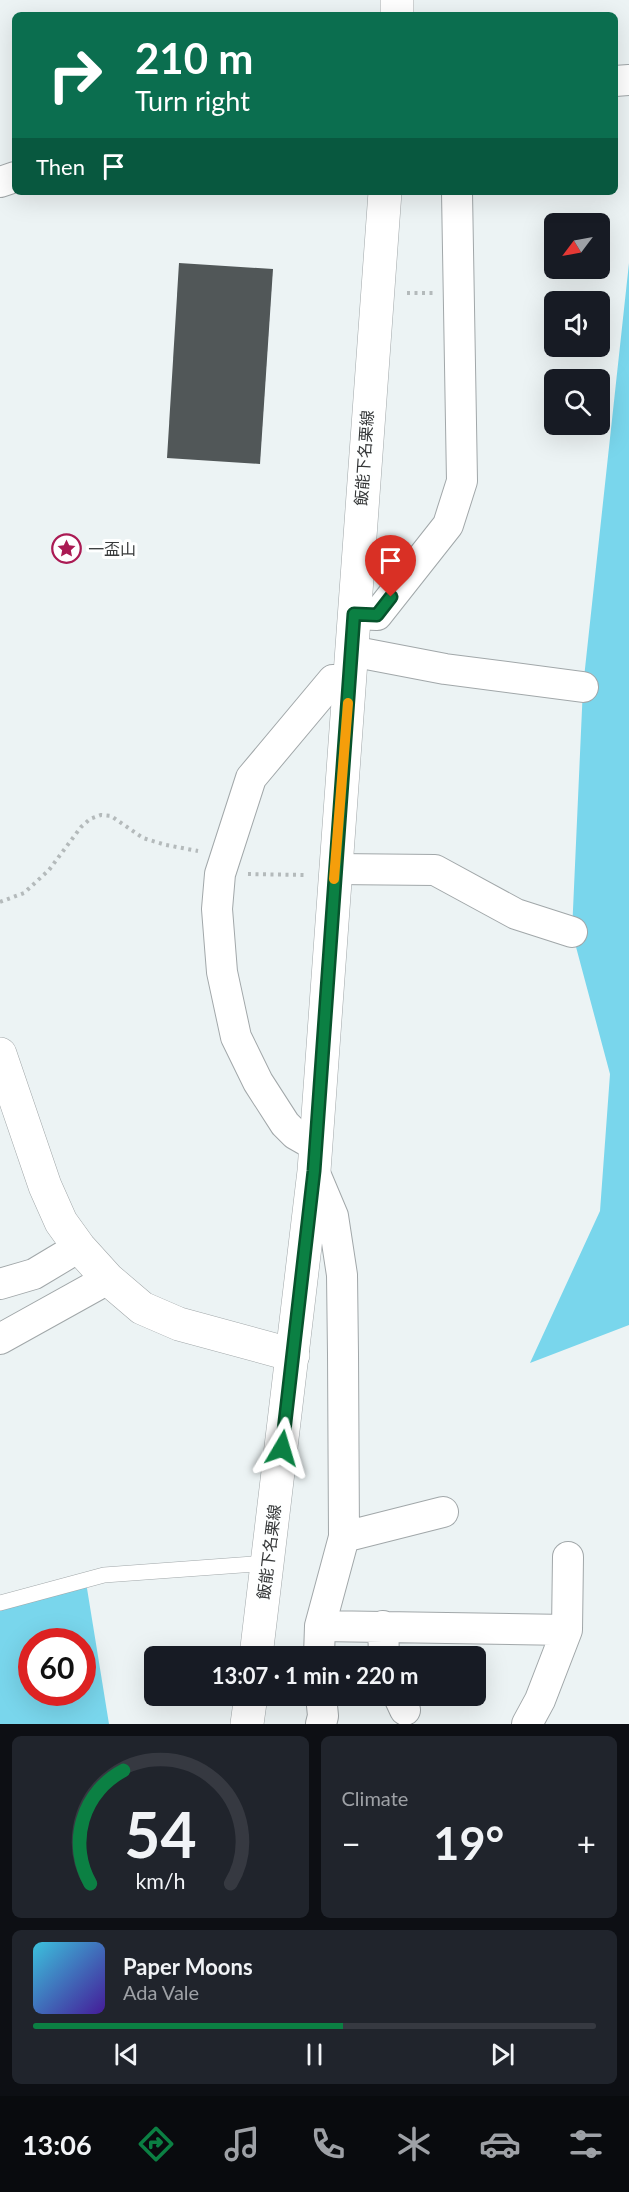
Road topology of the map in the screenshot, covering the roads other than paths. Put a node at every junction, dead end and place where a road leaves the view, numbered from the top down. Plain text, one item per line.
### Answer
1 (385, 195) edge
2 (458, 195) edge
3 (354, 614) junction
4 (350, 666) junction
5 (583, 687) dead end
6 (335, 872) junction
7 (572, 932) dead end
8 (0, 1054) edge
9 (315, 1158) junction
10 (79, 1247) junction
11 (108, 1279) junction
12 (0, 1284) edge
13 (0, 1339) edge
14 (292, 1355) junction
15 (443, 1512) dead end
16 (344, 1537) junction
17 (568, 1557) dead end
18 (268, 1563) junction
19 (0, 1603) edge
20 (320, 1626) junction
21 (383, 1626) junction
22 (567, 1630) junction
23 (257, 1646) edge
24 (319, 1646) edge
25 (384, 1646) edge
26 (249, 1706) edge
27 (322, 1706) edge
28 (247, 1724) edge
29 (321, 1724) edge
30 (527, 1724) edge

1 - 3 main road, 飯能下名栗線
2 - 3 street
3 - 4 main road, 飯能下名栗線
4 - 5 street
4 - 6 main road, 飯能下名栗線
4 - 9 street
6 - 7 street
6 - 9 main road, 飯能下名栗線
8 - 10 main road
9 - 14 main road, 飯能下名栗線
9 - 16 street
10 - 11 main road
10 - 12 street
11 - 13 street
11 - 14 main road
14 - 18 main road, 飯能下名栗線
15 - 16 street
16 - 20 street
17 - 22 street
18 - 19 lane
18 - 23 main road, 飯能下名栗線
20 - 21 street
20 - 24 street
21 - 22 street
21 - 25 street
22 - 30 street
26 - 28 main road
27 - 29 street

